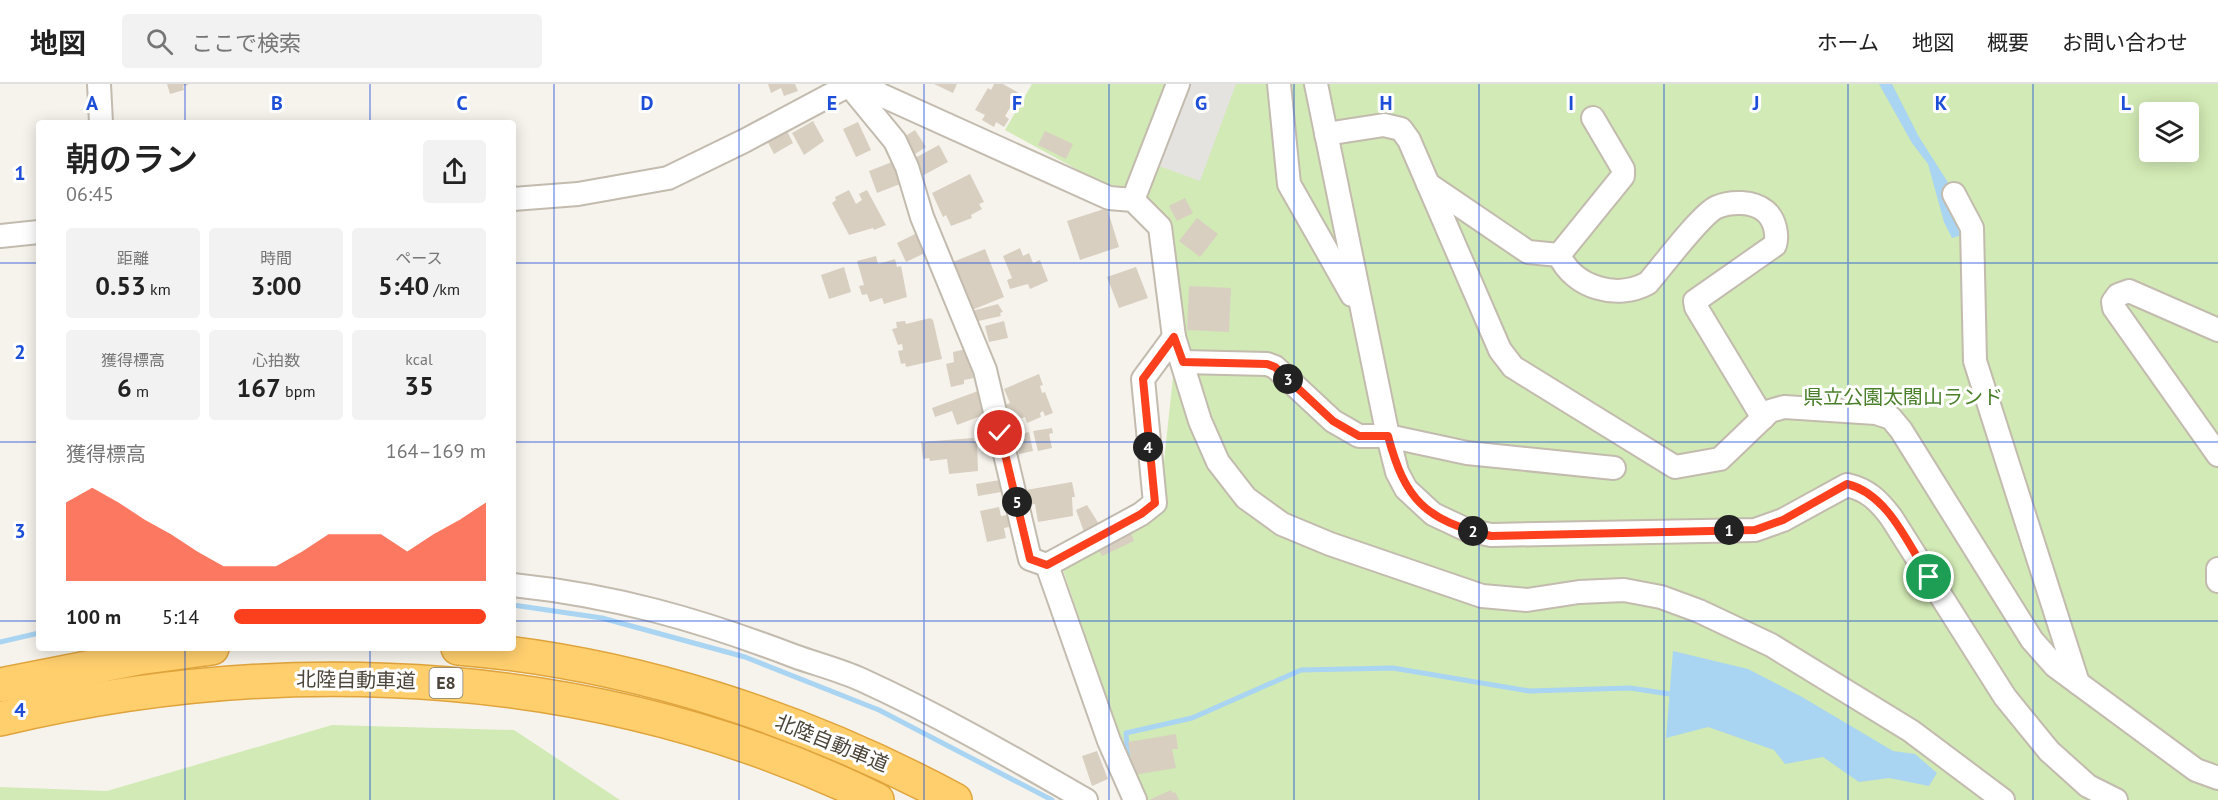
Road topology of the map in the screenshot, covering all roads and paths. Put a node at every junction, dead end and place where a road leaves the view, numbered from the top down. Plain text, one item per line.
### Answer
1 (99, 84) edge
2 (855, 84) edge
3 (1178, 84) edge
4 (1280, 84) edge
5 (1316, 84) edge
6 (1593, 118) dead end
7 (101, 120) edge
8 (1326, 134) junction
9 (1428, 184) junction
10 (1954, 194) dead end
11 (516, 200) edge
12 (1133, 200) junction
13 (36, 232) edge
14 (0, 236) edge
15 (1559, 255) junction
16 (1363, 315) junction
17 (2218, 330) edge
18 (1174, 337) junction
19 (1183, 362) junction
20 (1762, 418) junction
21 (1388, 436) junction
22 (2218, 455) edge
23 (1614, 468) dead end
24 (1047, 565) junction
25 (2218, 569) edge
26 (2218, 581) edge
27 (516, 585) edge
28 (190, 651) edge
29 (482, 651) edge
30 (2078, 683) junction
31 (0, 685) edge
32 (0, 719) edge
33 (2218, 778) edge
34 (877, 800) edge
35 (955, 800) edge
36 (1086, 800) edge
37 (1135, 800) edge
38 (2003, 800) edge
39 (2116, 800) edge

1 - 7 street
2 - 11 street
2 - 12 street
2 - 24 street
3 - 12 street
4 - 16 street
5 - 8 street
6 - 15 street
8 - 9 street
8 - 16 street
9 - 15 street
9 - 20 street
10 - 30 street
12 - 18 street
13 - 14 street
15 - 20 street
16 - 21 street
17 - 22 street
18 - 19 street
18 - 24 street
19 - 21 street
19 - 38 street
20 - 30 street
21 - 23 street
21 - 39 street
24 - 37 street
25 - 26 street
27 - 36 street
28 - 31 highway
29 - 35 highway, 北陸自動車道 / E8
30 - 33 street
32 - 34 highway, 北陸自動車道 / E8

